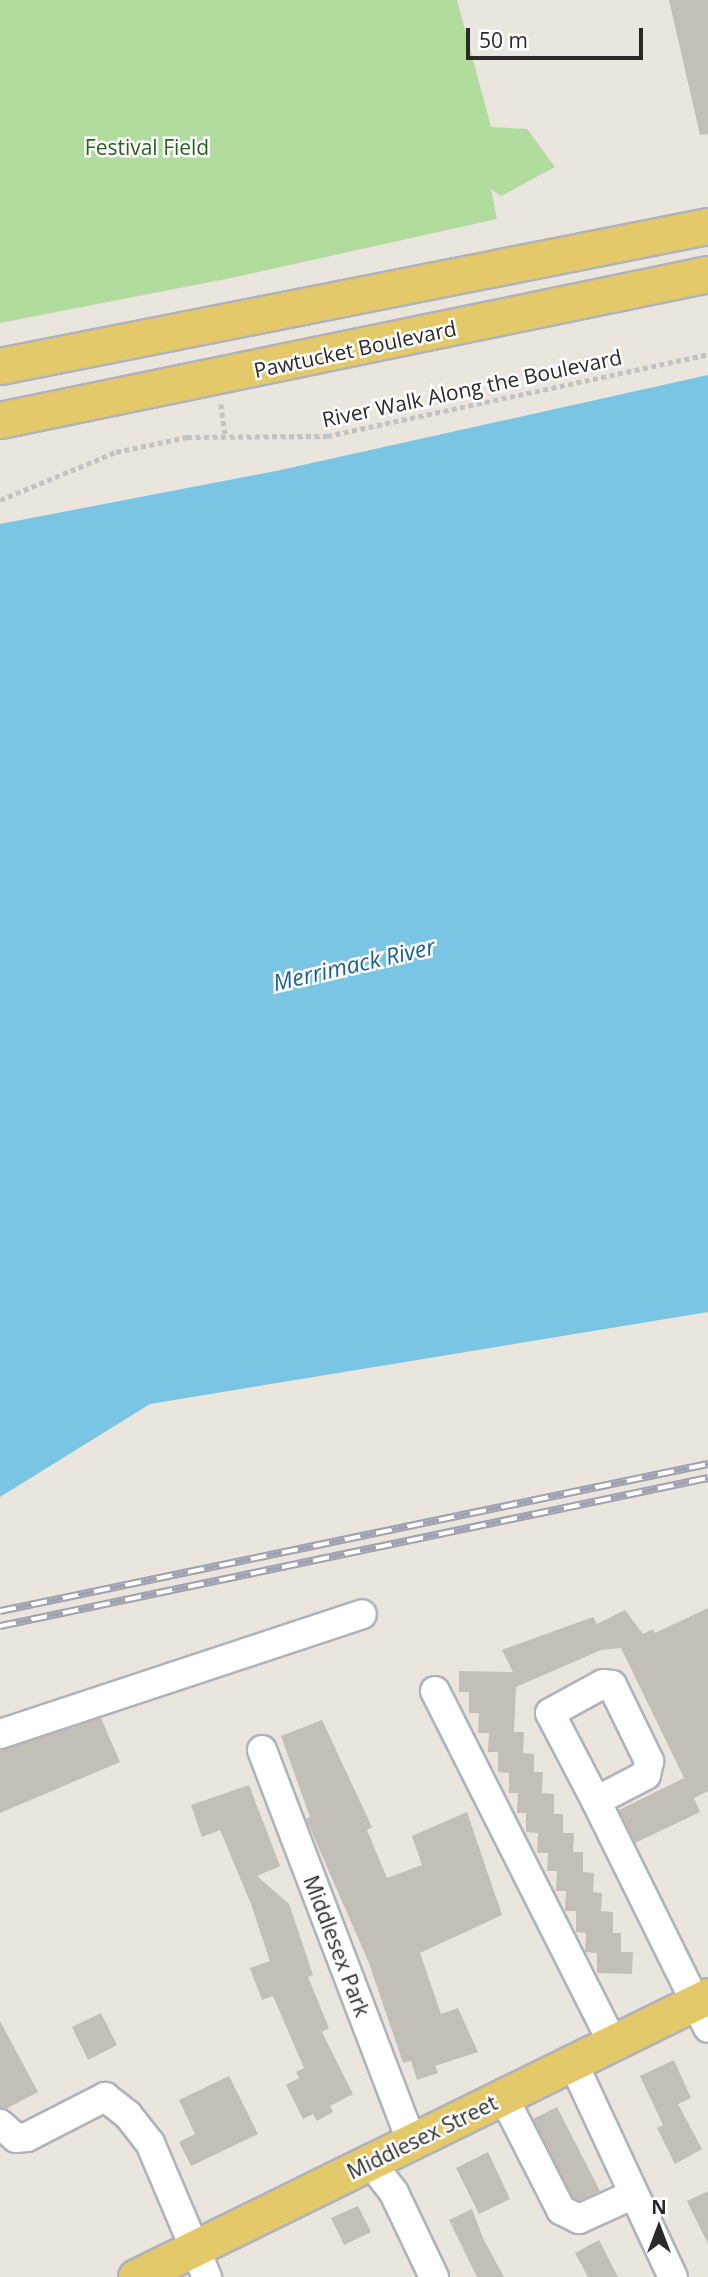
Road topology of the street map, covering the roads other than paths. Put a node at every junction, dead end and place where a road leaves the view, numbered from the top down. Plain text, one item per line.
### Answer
1 (708, 226) edge
2 (708, 274) edge
3 (0, 366) edge
4 (0, 420) edge
5 (362, 1614) dead end
6 (435, 1691) dead end
7 (0, 1734) edge
8 (262, 1750) dead end
9 (596, 1801) dead end
10 (704, 2009) edge
11 (613, 2044) junction
12 (574, 2065) junction
13 (503, 2098) junction
14 (0, 2124) edge
15 (411, 2141) junction
16 (370, 2162) junction
17 (634, 2194) junction
18 (200, 2263) edge
19 (136, 2277) edge
20 (434, 2277) edge
21 (673, 2277) edge

1 - 3 main road
2 - 4 main road, Pawtucket Boulevard
5 - 7 street
6 - 11 street
8 - 15 street, Middlesex Park
9 - 10 street
10 - 11 main road, Middlesex Street
11 - 12 main road, Middlesex Street
12 - 13 main road, Middlesex Street
12 - 17 street
13 - 15 main road, Middlesex Street
13 - 17 street
14 - 18 street
15 - 16 main road, Middlesex Street
16 - 18 main road, Middlesex Street
16 - 20 street
17 - 21 street
18 - 19 main road, Middlesex Street

